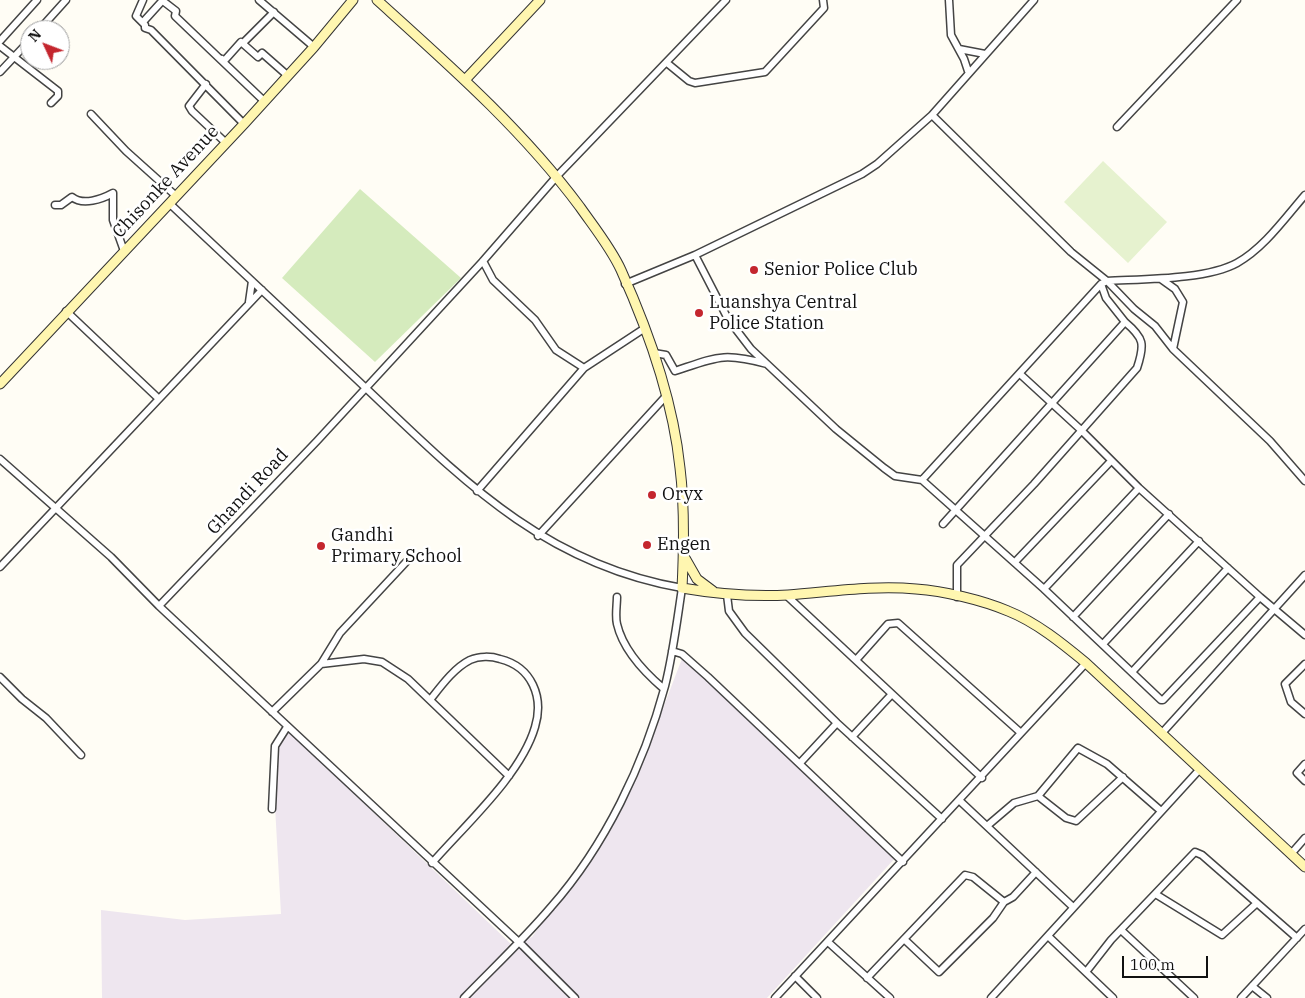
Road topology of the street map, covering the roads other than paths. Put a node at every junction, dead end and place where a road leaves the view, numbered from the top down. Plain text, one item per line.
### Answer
1 (36, 0) edge
2 (66, 0) edge
3 (144, 0) edge
4 (259, 0) edge
5 (353, 0) edge
6 (377, 0) edge
7 (540, 0) edge
8 (726, 0) edge
9 (823, 0) edge
10 (949, 0) edge
11 (1034, 0) edge
12 (1237, 0) edge
13 (160, 2) edge
14 (274, 12) junction
15 (48, 20) edge
16 (143, 22) junction
17 (0, 41) edge
18 (243, 43) junction
19 (0, 46) edge
20 (314, 47) junction
21 (209, 48) junction
22 (959, 48) junction
23 (20, 51) edge
24 (985, 54) junction
25 (15, 56) junction
26 (668, 62) junction
27 (968, 71) junction
28 (0, 72) edge
29 (288, 76) junction
30 (465, 80) junction
31 (206, 84) junction
32 (264, 101) junction
33 (51, 103) dead end
34 (91, 114) dead end
35 (932, 115) junction
36 (244, 124) junction
37 (1117, 127) dead end
38 (225, 142) junction
39 (557, 176) junction
40 (175, 195) junction
41 (1305, 195) edge
42 (169, 203) junction
43 (55, 205) dead end
44 (124, 251) junction
45 (695, 255) junction
46 (483, 261) junction
47 (1161, 279) junction
48 (252, 281) junction
49 (1104, 282) junction
50 (625, 284) junction
51 (262, 290) junction
52 (249, 303) junction
53 (66, 312) junction
54 (1125, 322) junction
55 (645, 328) junction
56 (1173, 349) junction
57 (654, 353) junction
58 (768, 365) junction
59 (584, 368) junction
60 (1020, 374) junction
61 (0, 384) edge
62 (365, 388) junction
63 (666, 396) junction
64 (159, 399) junction
65 (1052, 403) junction
66 (1081, 430) junction
67 (0, 458) edge
68 (1111, 460) junction
69 (922, 480) junction
70 (1305, 481) edge
71 (1139, 488) junction
72 (477, 491) junction
73 (55, 509) junction
74 (955, 509) junction
75 (1169, 514) junction
76 (943, 524) dead end
77 (538, 536) junction
78 (984, 536) junction
79 (1199, 541) junction
80 (684, 553) junction
81 (407, 561) dead end
82 (1015, 562) junction
83 (0, 567) edge
84 (1228, 568) junction
85 (1305, 575) edge
86 (682, 588) junction
87 (1044, 589) junction
88 (725, 595) junction
89 (786, 595) junction
90 (956, 596) junction
91 (1260, 596) junction
92 (617, 597) dead end
93 (159, 606) junction
94 (1275, 607) junction
95 (1073, 617) junction
96 (1305, 635) edge
97 (1103, 644) junction
98 (672, 651) junction
99 (856, 660) junction
100 (1086, 663) junction
101 (321, 664) junction
102 (1305, 664) edge
103 (1132, 672) junction
104 (0, 677) edge
105 (664, 690) junction
106 (892, 694) junction
107 (430, 700) junction
108 (272, 712) junction
109 (1305, 714) edge
110 (837, 723) junction
111 (287, 727) junction
112 (1021, 733) junction
113 (1162, 733) junction
114 (852, 737) junction
115 (81, 755) dead end
116 (800, 763) junction
117 (1305, 764) edge
118 (1200, 769) junction
119 (509, 776) junction
120 (1123, 777) junction
121 (982, 778) junction
122 (1305, 781) edge
123 (1038, 796) junction
124 (960, 800) junction
125 (272, 809) dead end
126 (1161, 811) junction
127 (942, 819) junction
128 (987, 826) junction
129 (1305, 838) edge
130 (1291, 854) junction
131 (432, 862) junction
132 (903, 862) junction
133 (1305, 867) edge
134 (1036, 872) junction
135 (1157, 895) junction
136 (1004, 902) junction
137 (1257, 903) junction
138 (1073, 907) junction
139 (1305, 929) edge
140 (1121, 930) junction
141 (1048, 936) junction
142 (1298, 936) junction
143 (904, 939) junction
144 (518, 942) junction
145 (828, 942) junction
146 (1305, 942) edge
147 (1086, 972) junction
148 (795, 976) junction
149 (867, 978) junction
150 (1252, 986) junction
151 (464, 998) edge
152 (575, 998) edge
153 (776, 998) edge
154 (818, 998) edge
155 (890, 998) edge
156 (991, 998) edge
157 (1114, 998) edge
158 (1194, 998) edge
159 (1242, 998) edge
160 (1267, 998) edge

1 - 17 street
2 - 15 street
3 - 16 street
4 - 14 street
5 - 20 main road, Chisonke Avenue
6 - 30 main road
7 - 30 main road
8 - 26 street, Ghandi Road
9 - 26 street
10 - 22 street
11 - 24 street
12 - 37 street
13 - 16 street
13 - 21 street
14 - 18 street
14 - 20 street
16 - 31 street
18 - 21 street
18 - 29 street
19 - 25 street
20 - 29 main road, Chisonke Avenue
21 - 32 street
22 - 24 street
22 - 27 street
23 - 25 street
24 - 27 street
25 - 28 street
25 - 33 street
26 - 39 street, Ghandi Road
27 - 35 street
29 - 32 main road, Chisonke Avenue
30 - 39 main road
31 - 36 street
31 - 38 street
32 - 36 main road, Chisonke Avenue
34 - 40 street
35 - 45 street
35 - 49 street
36 - 38 main road, Chisonke Avenue
38 - 40 main road, Chisonke Avenue
39 - 46 street, Ghandi Road
39 - 50 main road
40 - 42 main road, Chisonke Avenue
41 - 47 street
42 - 44 main road, Chisonke Avenue
42 - 48 street
43 - 44 street
44 - 53 main road, Chisonke Avenue
45 - 50 street
45 - 58 street
46 - 59 street
46 - 62 street, Ghandi Road
47 - 49 street
47 - 56 street
48 - 51 street
48 - 52 street
49 - 54 street
49 - 56 street
49 - 60 street
50 - 55 main road
51 - 52 street
51 - 62 street
52 - 64 street
53 - 61 main road, Chisonke Avenue
53 - 64 street
54 - 65 street
54 - 66 street
55 - 57 main road
55 - 59 street
56 - 70 street
57 - 58 street
57 - 63 main road
58 - 69 street
59 - 72 street
60 - 65 street
60 - 69 street
62 - 72 street
62 - 93 street, Ghandi Road
63 - 77 street
63 - 80 main road
64 - 73 street
65 - 66 street
65 - 74 street
66 - 68 street
66 - 78 street
67 - 73 street
68 - 71 street
68 - 82 street
69 - 74 street
71 - 75 street
71 - 87 street
72 - 77 street
73 - 83 street
73 - 93 street
74 - 76 street
74 - 78 street
75 - 79 street
75 - 95 street
77 - 86 street
78 - 82 street
78 - 90 street
79 - 84 street
79 - 97 street
80 - 86 main road
80 - 88 main road
81 - 101 street
82 - 87 street
84 - 91 street
84 - 103 street
85 - 94 street
86 - 88 main road
86 - 98 street
87 - 95 street
88 - 89 main road
88 - 110 street
89 - 90 main road
89 - 99 street
90 - 100 main road
91 - 94 street
91 - 103 street
92 - 105 street
93 - 108 street
94 - 96 street
94 - 113 street
95 - 97 street
97 - 103 street
98 - 105 street
98 - 116 street
99 - 106 street
99 - 112 street
100 - 112 street
100 - 113 main road
101 - 107 street
101 - 108 street
102 - 109 street
104 - 115 street
105 - 144 street
106 - 114 street
106 - 121 street
107 - 119 street
107 - 119 street
108 - 111 street
110 - 114 street
110 - 116 street
111 - 125 street
111 - 131 street
112 - 121 street
113 - 118 main road
114 - 127 street
116 - 132 street
117 - 122 street
118 - 126 street
118 - 130 main road
119 - 131 street
120 - 123 street
120 - 123 street
120 - 126 street
121 - 124 street
123 - 128 street
124 - 127 street
124 - 128 street
126 - 138 street
127 - 132 street
128 - 134 street
129 - 130 street
130 - 133 main road
131 - 144 street
132 - 145 street
134 - 136 street
134 - 138 street
135 - 137 street
135 - 137 street
135 - 140 street
136 - 143 street
136 - 143 street
137 - 142 street
138 - 141 street
139 - 142 street
140 - 147 street
140 - 158 street
141 - 147 street
141 - 156 street
142 - 146 street
142 - 150 street
143 - 149 street
144 - 151 street
144 - 152 street
145 - 148 street
145 - 149 street
147 - 157 street
148 - 153 street
148 - 154 street
149 - 155 street
150 - 159 street
150 - 160 street

